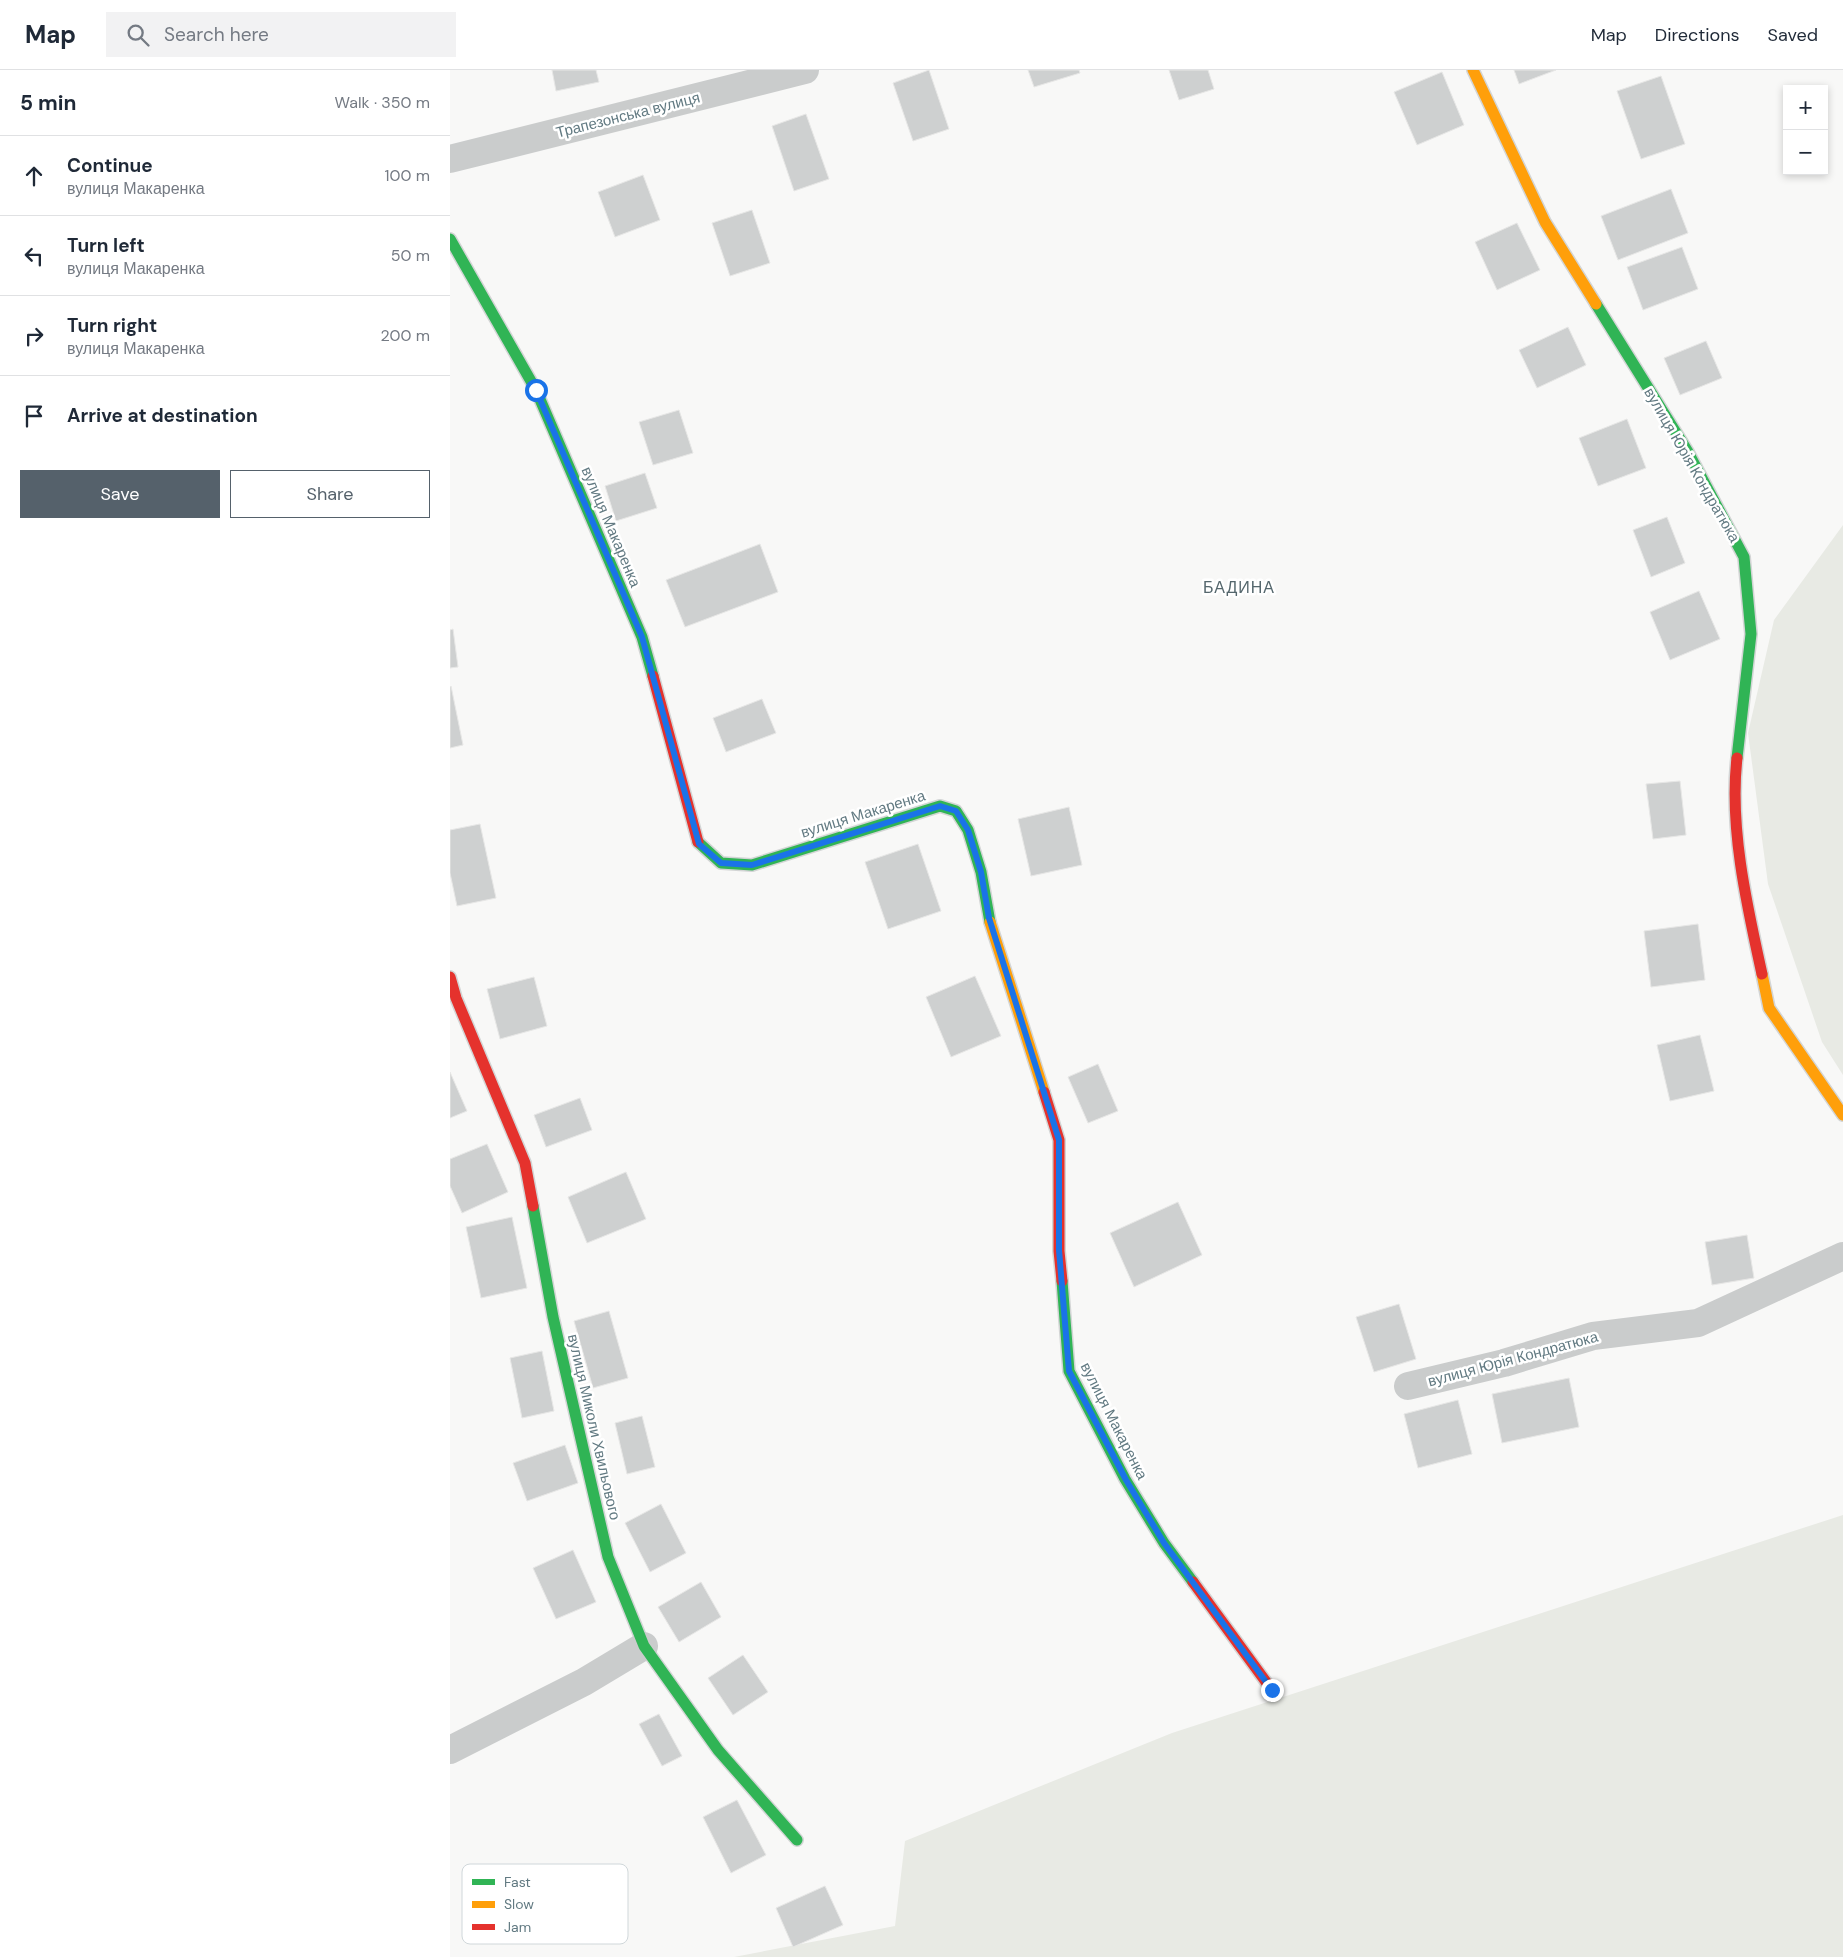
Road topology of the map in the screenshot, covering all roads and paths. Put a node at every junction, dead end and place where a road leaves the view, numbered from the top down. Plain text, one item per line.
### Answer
1 (805, 70) edge
2 (1474, 70) edge
3 (450, 159) edge
4 (450, 239) edge
5 (450, 977) edge
6 (1843, 1116) edge
7 (1843, 1256) edge
8 (1408, 1386) dead end
9 (644, 1646) junction
10 (1272, 1690) dead end
11 (450, 1750) edge
12 (797, 1840) dead end

1 - 3 street, Трапезонська вулиця
2 - 6 street, вулиця Юрія Кондратюка
4 - 10 street, вулиця Макаренка
5 - 9 street, вулиця Миколи Хвильового
7 - 8 street, вулиця Юрія Кондратюка
9 - 11 street
9 - 12 street, вулиця Миколи Хвильового

